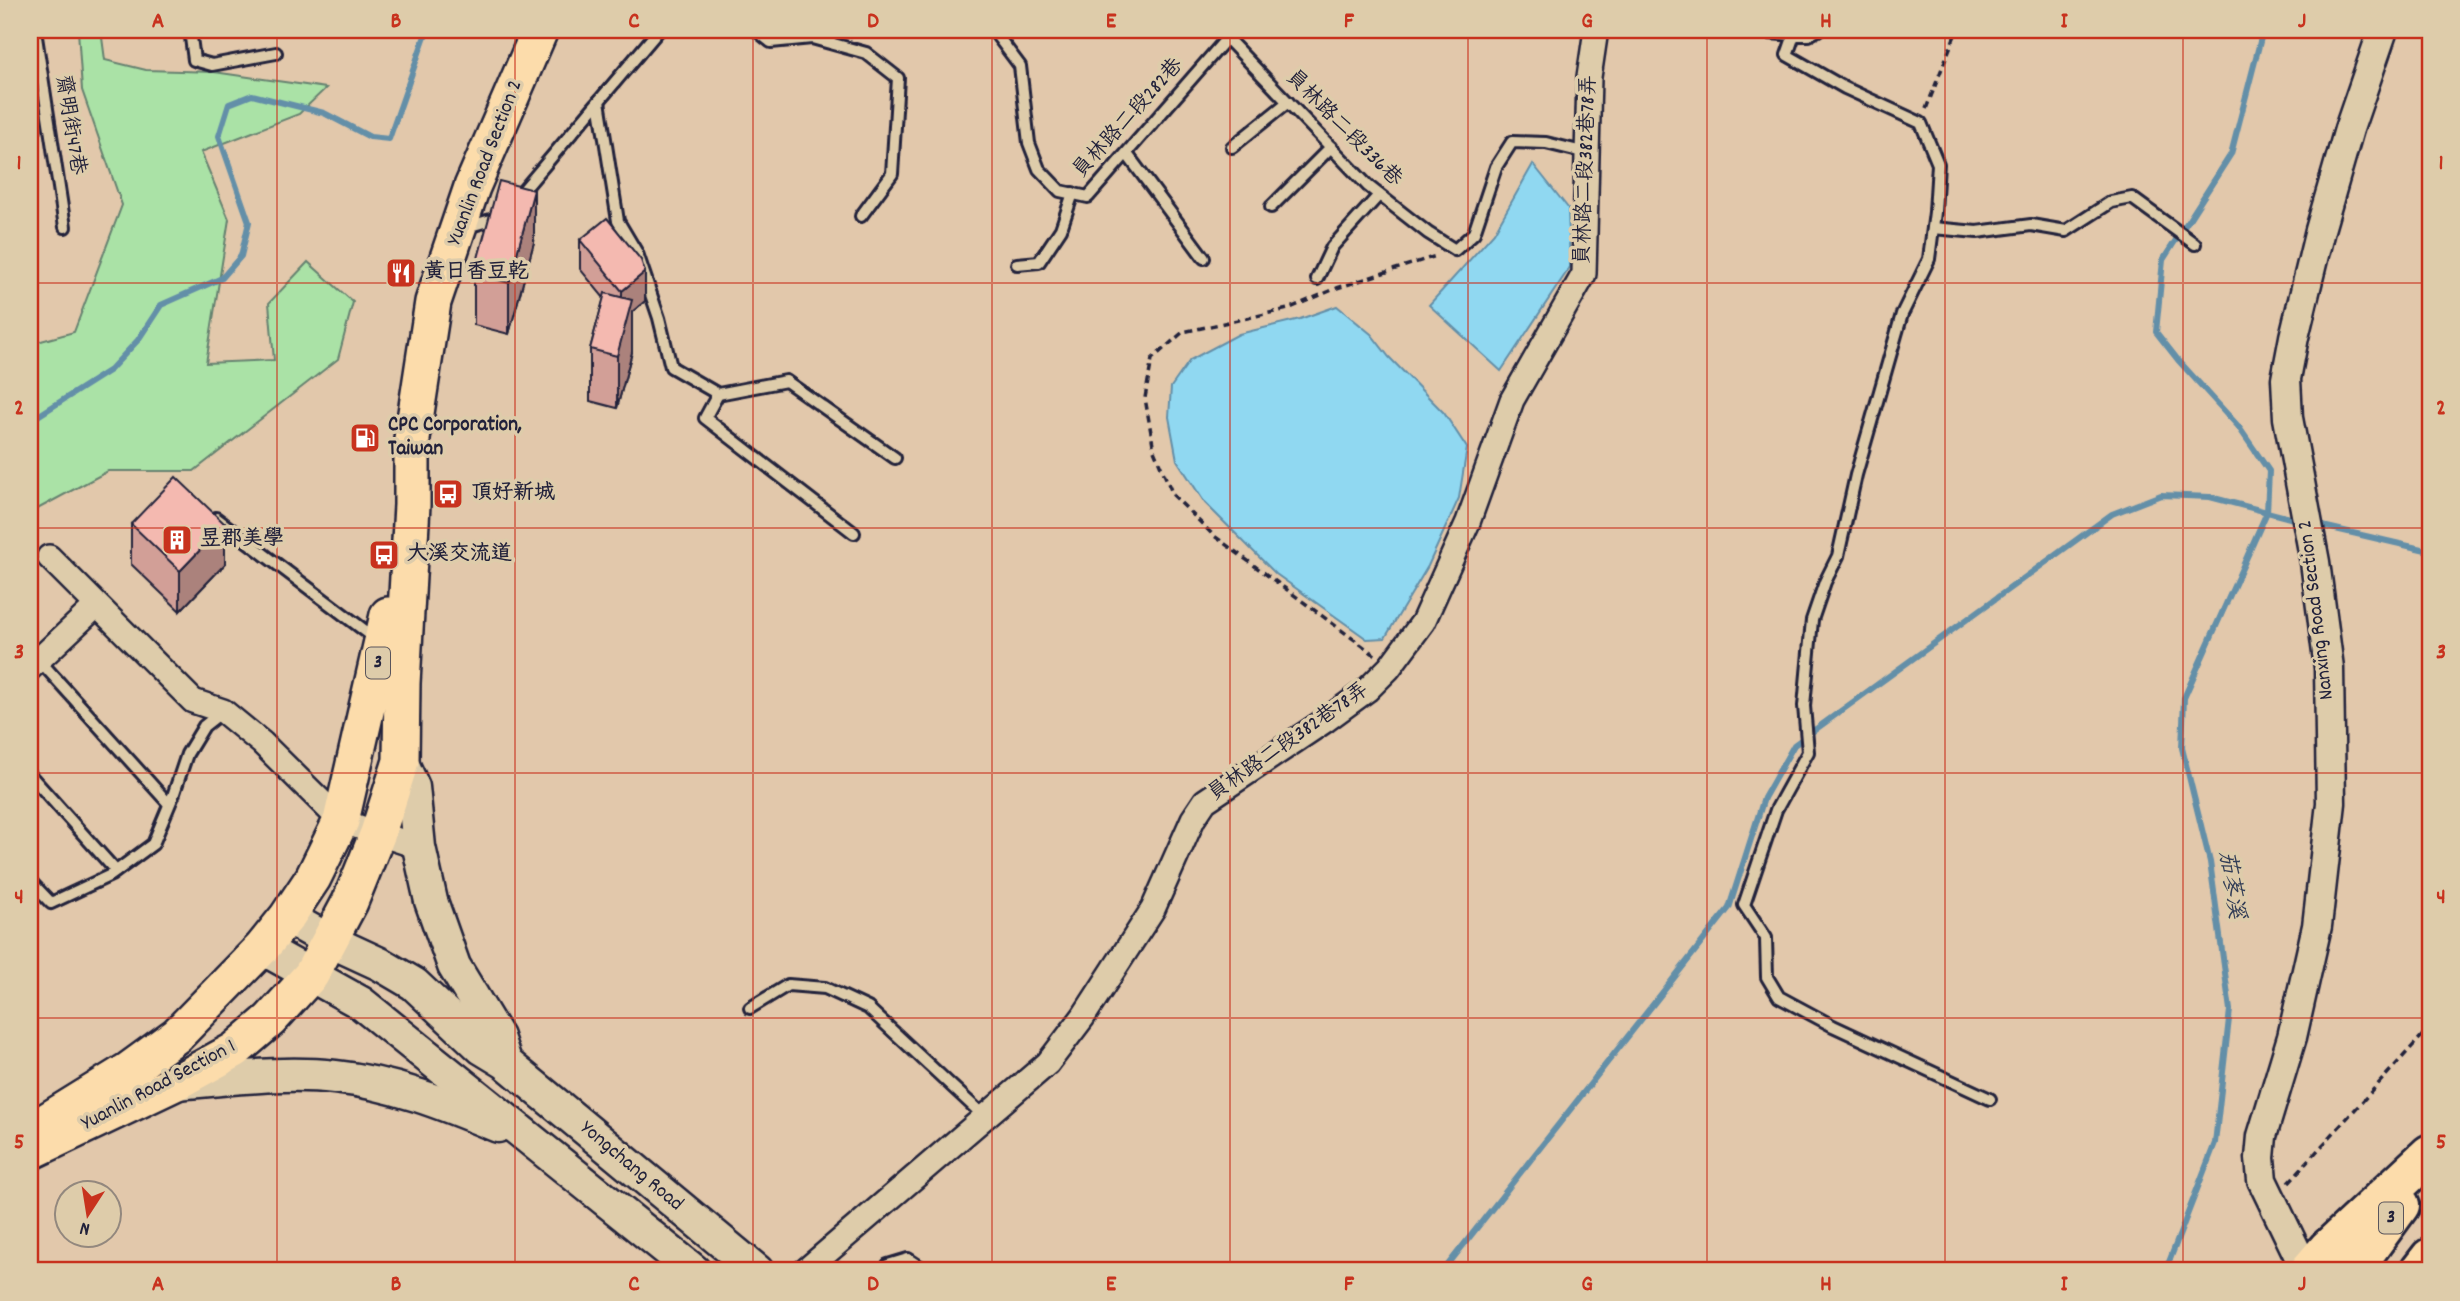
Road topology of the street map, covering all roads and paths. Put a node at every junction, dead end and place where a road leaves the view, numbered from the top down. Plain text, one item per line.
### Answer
1 (34, 30) edge
2 (190, 30) edge
3 (540, 30) edge
4 (659, 30) edge
5 (755, 30) edge
6 (993, 30) edge
7 (1596, 30) edge
8 (1818, 30) edge
9 (1957, 30) edge
10 (2384, 30) edge
11 (1768, 31) edge
12 (1223, 34) edge
13 (1794, 35) junction
14 (276, 53) dead end
15 (599, 101) junction
16 (1288, 102) junction
17 (1921, 123) junction
18 (1232, 147) dead end
19 (1331, 147) junction
20 (1587, 153) junction
21 (1127, 154) junction
22 (1073, 193) junction
23 (1379, 195) junction
24 (1271, 208) dead end
25 (861, 216) dead end
26 (65, 227) dead end
27 (1933, 228) junction
28 (458, 229) junction
29 (2195, 244) dead end
30 (1455, 250) junction
31 (1205, 258) dead end
32 (1017, 264) dead end
33 (1317, 279) dead end
34 (718, 394) junction
35 (895, 458) dead end
36 (412, 505) junction
37 (210, 514) edge
38 (854, 533) dead end
39 (49, 557) dead end
40 (96, 606) junction
41 (382, 643) junction
42 (33, 659) edge
43 (1389, 668) junction
44 (223, 711) junction
45 (401, 761) junction
46 (30, 775) edge
47 (169, 804) junction
48 (341, 821) junction
49 (378, 833) junction
50 (419, 847) junction
51 (116, 871) junction
52 (30, 881) edge
53 (287, 917) junction
54 (328, 940) junction
55 (262, 948) junction
56 (312, 975) junction
57 (750, 1008) dead end
58 (2430, 1027) edge
59 (505, 1062) junction
60 (175, 1083) junction
61 (1990, 1098) dead end
62 (985, 1116) junction
63 (30, 1132) edge
64 (530, 1140) junction
65 (30, 1153) edge
66 (2430, 1154) edge
67 (2430, 1164) edge
68 (2271, 1201) junction
69 (2430, 1258) edge
70 (2324, 1266) edge
71 (694, 1271) edge
72 (757, 1271) edge
73 (805, 1271) edge
74 (888, 1271) edge
75 (926, 1271) edge
76 (2420, 1271) edge

1 - 26 lane, 齋明街47巷
2 - 14 lane
3 - 28 main road, Yuanlin Road Section 2 / 3
4 - 15 lane
5 - 25 lane
6 - 22 lane, 員林路二段282巷
7 - 20 street, 員林路二段382巷78弄
8 - 13 lane
9 - 17 path
10 - 68 street, Nanxing Road Section 2
11 - 13 lane
12 - 16 lane, 員林路二段336巷
12 - 21 lane, 員林路二段282巷
13 - 17 lane
15 - 28 lane
15 - 34 lane
16 - 18 lane
16 - 19 lane, 員林路二段336巷
17 - 27 lane
19 - 23 lane, 員林路二段336巷
19 - 24 lane
20 - 30 lane
20 - 43 street, 員林路二段382巷78弄
21 - 22 lane, 員林路二段282巷
21 - 31 lane
22 - 32 lane
23 - 30 lane, 員林路二段336巷
23 - 33 lane
27 - 29 lane
27 - 61 lane
28 - 36 main road, Yuanlin Road Section 2 / 3
30 - 43 path
34 - 35 lane
34 - 38 lane
36 - 41 main road, Yuanlin Road Section 2 / 3
36 - 45 main road, Yuanlin Road Section 2 / 3
37 - 41 lane
39 - 40 street
40 - 42 street
40 - 44 street
41 - 48 main road, Yuanlin Road Section 2 / 3
42 - 47 lane
43 - 62 street, 員林路二段382巷78弄
44 - 47 lane
44 - 48 street
45 - 49 main road, Yuanlin Road Section 2 / 3
45 - 50 main road
46 - 51 lane
47 - 51 lane
48 - 49 street
48 - 53 main road, Yuanlin Road Section 2 / 3
49 - 50 street
49 - 54 main road, Yuanlin Road Section 2 / 3
50 - 59 main road
51 - 52 lane
53 - 54 main road, Yongchang Road
53 - 55 main road, Yuanlin Road Section 2 / 3
54 - 56 main road, Yuanlin Road Section 1 / 3
54 - 59 main road, Yongchang Road
55 - 56 main road, Yongchang Road
55 - 63 main road, Yuanlin Road Section 1 / 3
56 - 60 main road, Yuanlin Road Section 1 / 3
56 - 64 main road, Yongchang Road
57 - 62 lane
58 - 68 path
59 - 72 main road, Yongchang Road
60 - 64 main road
60 - 65 main road, Yuanlin Road Section 1 / 3
62 - 73 street, 員林路二段382巷78弄
64 - 71 main road, Yongchang Road
66 - 70 highway
67 - 70 highway, 3
68 - 70 street, Nanxing Road Section 2
69 - 76 highway
74 - 75 lane

